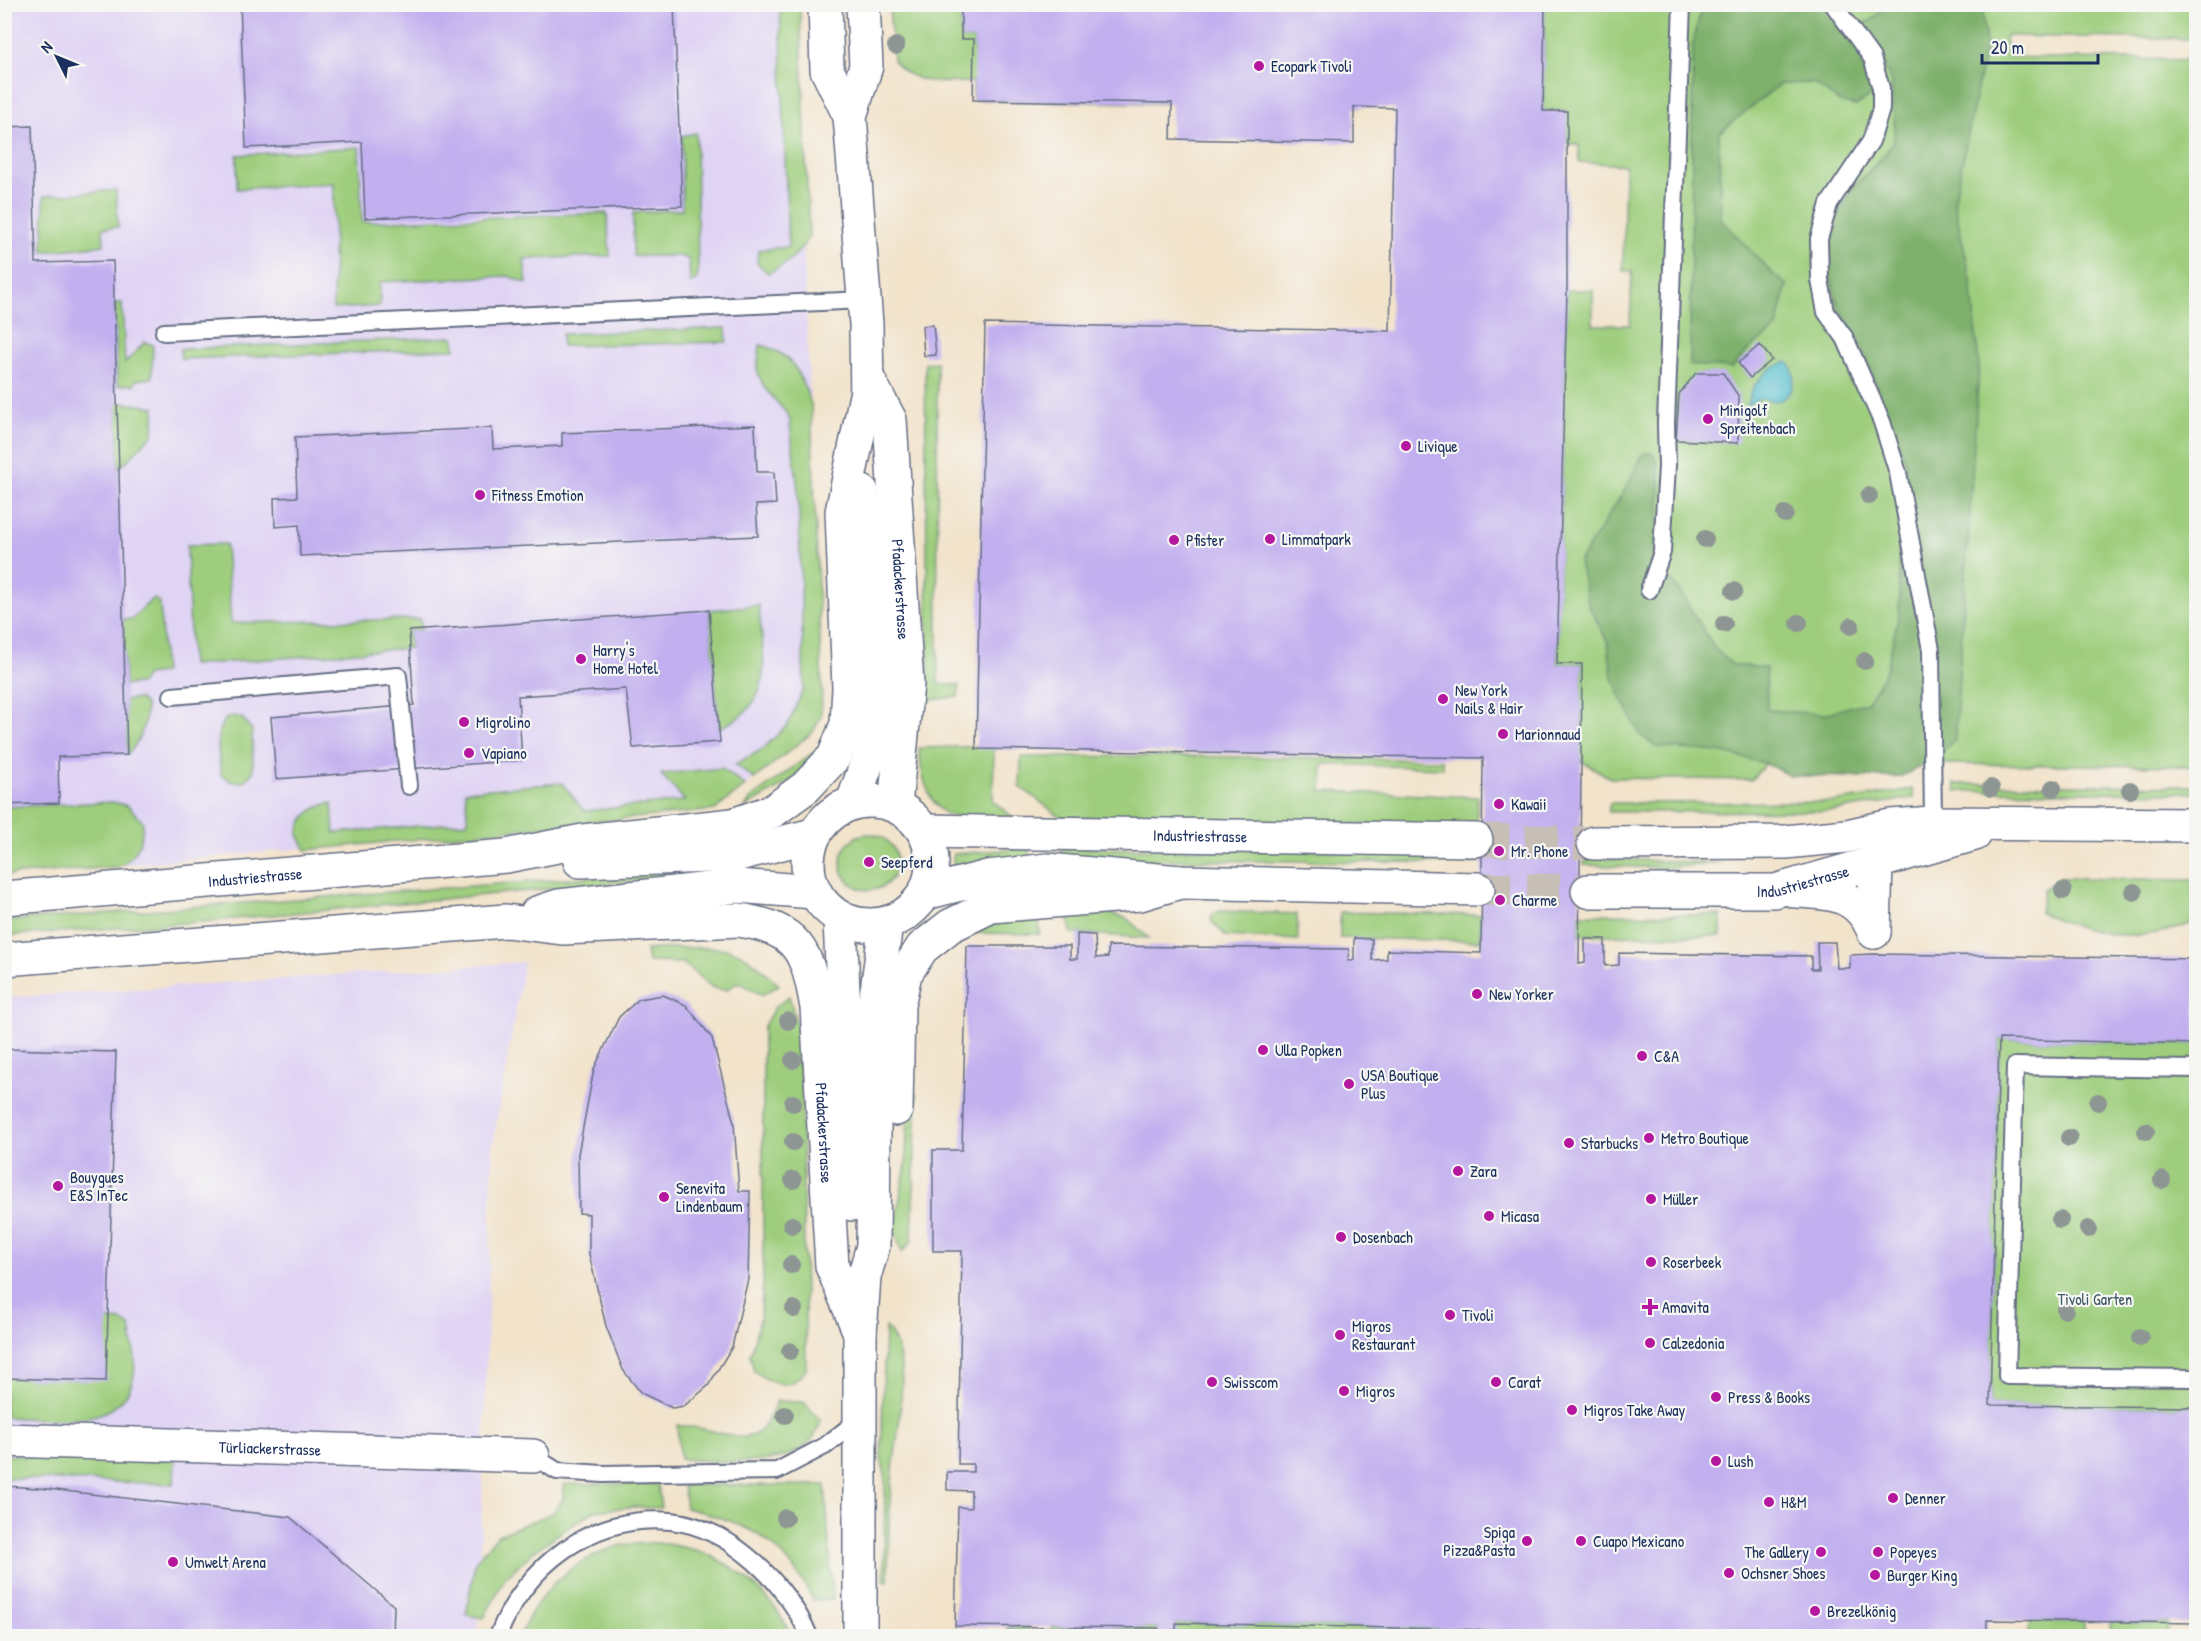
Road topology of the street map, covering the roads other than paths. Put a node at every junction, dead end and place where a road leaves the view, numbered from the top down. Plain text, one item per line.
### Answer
1 (825, 4) edge
2 (863, 4) edge
3 (1682, 4) edge
4 (1833, 4) edge
5 (850, 116) junction
6 (865, 300) junction
7 (164, 332) dead end
8 (869, 381) junction
9 (1649, 590) dead end
10 (172, 696) dead end
11 (409, 786) dead end
12 (806, 787) joint
13 (853, 802) junction
14 (895, 805) junction
15 (2196, 825) edge
16 (924, 831) junction
17 (1942, 832) junction
18 (813, 835) junction
19 (1847, 836) junction
20 (1476, 840) tunnel mouth
21 (1594, 843) tunnel mouth
22 (506, 856) junction
23 (1876, 862) junction
24 (1180, 882) junction
25 (1478, 889) tunnel mouth
26 (1588, 891) tunnel mouth
27 (1775, 891) junction
28 (814, 892) junction
29 (925, 893) junction
30 (4, 898) edge
31 (840, 919) junction
32 (506, 921) junction
33 (886, 924) junction
34 (1874, 932) junction
35 (4, 959) edge
36 (2196, 1069) edge
37 (873, 1246) junction
38 (864, 1276) junction
39 (860, 1333) junction
40 (2196, 1378) edge
41 (862, 1417) junction
42 (4, 1440) edge
43 (533, 1456) joint
44 (498, 1636) edge
45 (809, 1636) edge
46 (860, 1636) edge

1 - 5 street, Pfadackerstrasse
2 - 5 street, Pfadackerstrasse
3 - 9 lane
4 - 17 lane
5 - 6 street, Pfadackerstrasse
6 - 7 lane
6 - 8 street, Pfadackerstrasse
8 - 12 street, Pfadackerstrasse
8 - 13 street, Pfadackerstrasse
8 - 14 street, Pfadackerstrasse
10 - 11 lane
12 - 22 street, Industriestrasse
13 - 14 street
13 - 18 street
14 - 16 street
15 - 17 street, Industriestrasse
16 - 20 street, Industriestrasse
16 - 29 street
17 - 19 street, Industriestrasse
17 - 23 street
17 - 34 street
18 - 22 street, Industriestrasse
18 - 28 street
19 - 21 street, Industriestrasse
19 - 23 street
22 - 30 street, Industriestrasse
23 - 27 street, Industriestrasse
23 - 34 street
24 - 25 street
24 - 29 street
24 - 37 street, Pfadackerstrasse
26 - 27 street, Industriestrasse
27 - 34 street
28 - 31 street
28 - 32 street
29 - 33 street
31 - 33 street
31 - 38 street, Pfadackerstrasse
32 - 35 street
32 - 39 street, Pfadackerstrasse
33 - 37 street, Pfadackerstrasse
36 - 40 lane
37 - 38 street, Pfadackerstrasse
38 - 39 street, Pfadackerstrasse
39 - 41 street, Pfadackerstrasse
41 - 43 lane
41 - 46 street, Pfadackerstrasse
42 - 43 street, Türliackerstrasse
44 - 45 lane

